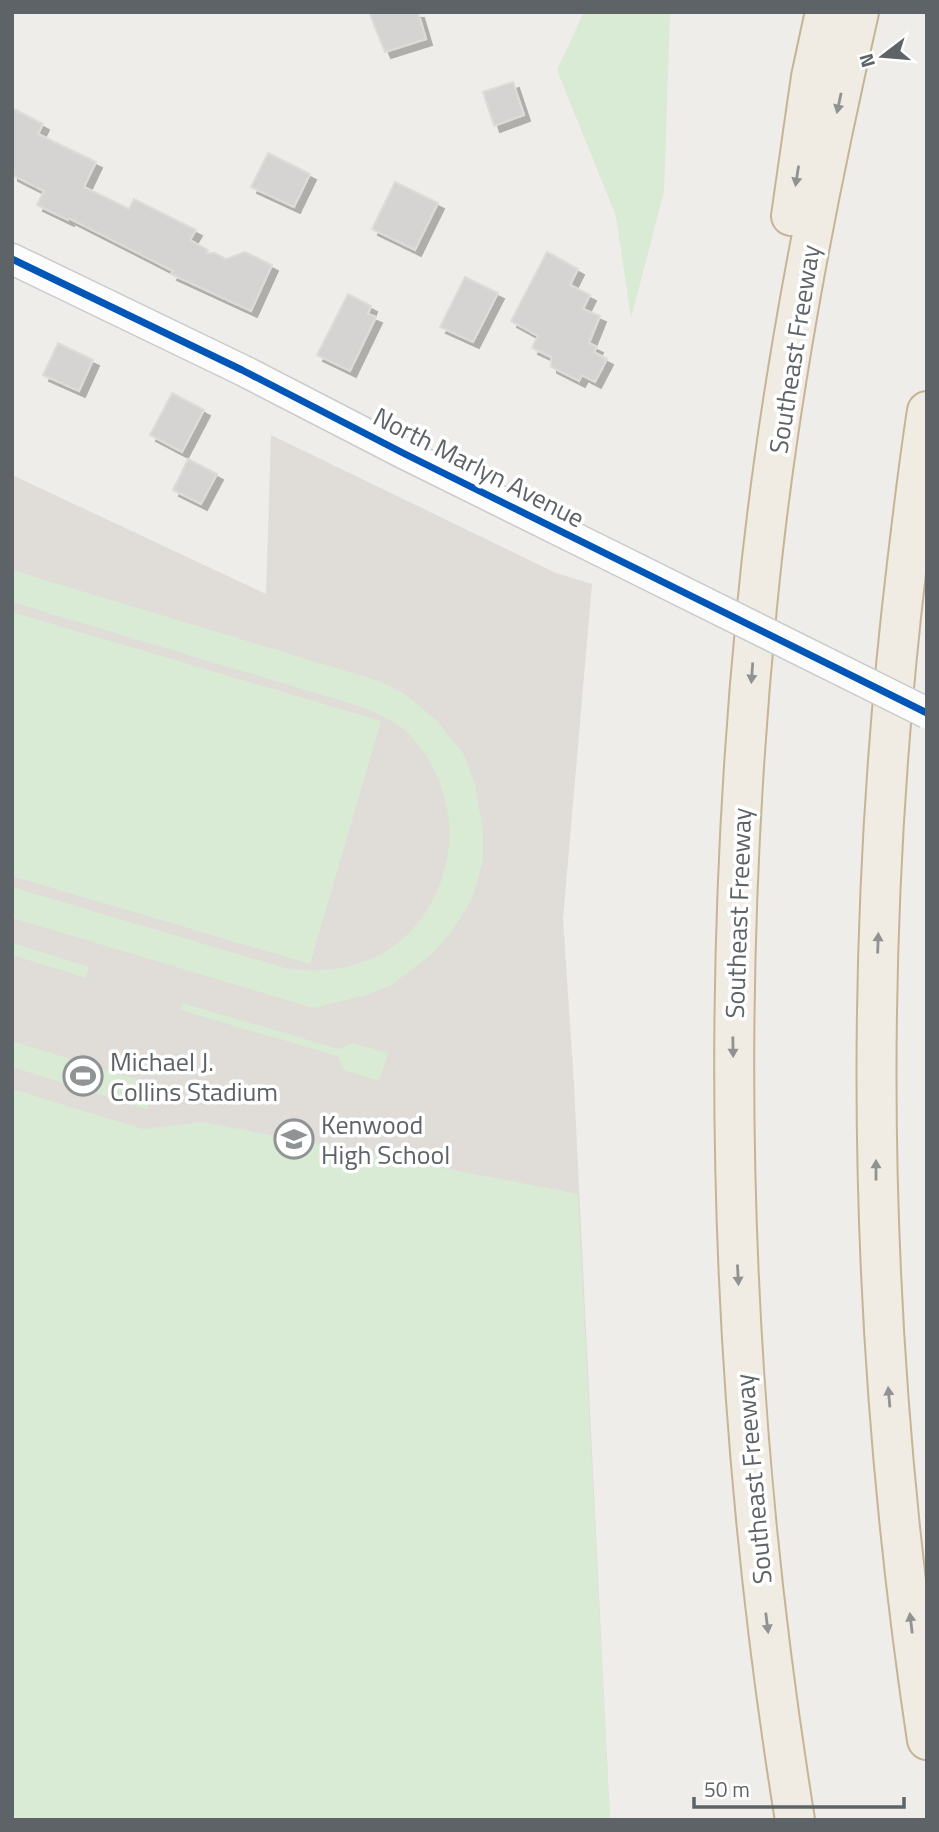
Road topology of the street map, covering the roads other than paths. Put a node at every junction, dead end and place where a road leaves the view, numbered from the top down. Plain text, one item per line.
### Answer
1 (825, 12) edge
2 (859, 12) edge
3 (12, 259) edge
4 (927, 411) edge
5 (927, 461) edge
6 (757, 605) junction
7 (895, 662) junction
8 (927, 713) edge
9 (927, 1740) edge
10 (795, 1820) edge

1 -> 6 highway
2 -> 6 highway, Southeast Freeway
3 - 8 street, North Marlyn Avenue, bridge
4 - 7 highway
5 - 7 highway
6 -> 10 highway, Southeast Freeway
9 -> 7 highway

